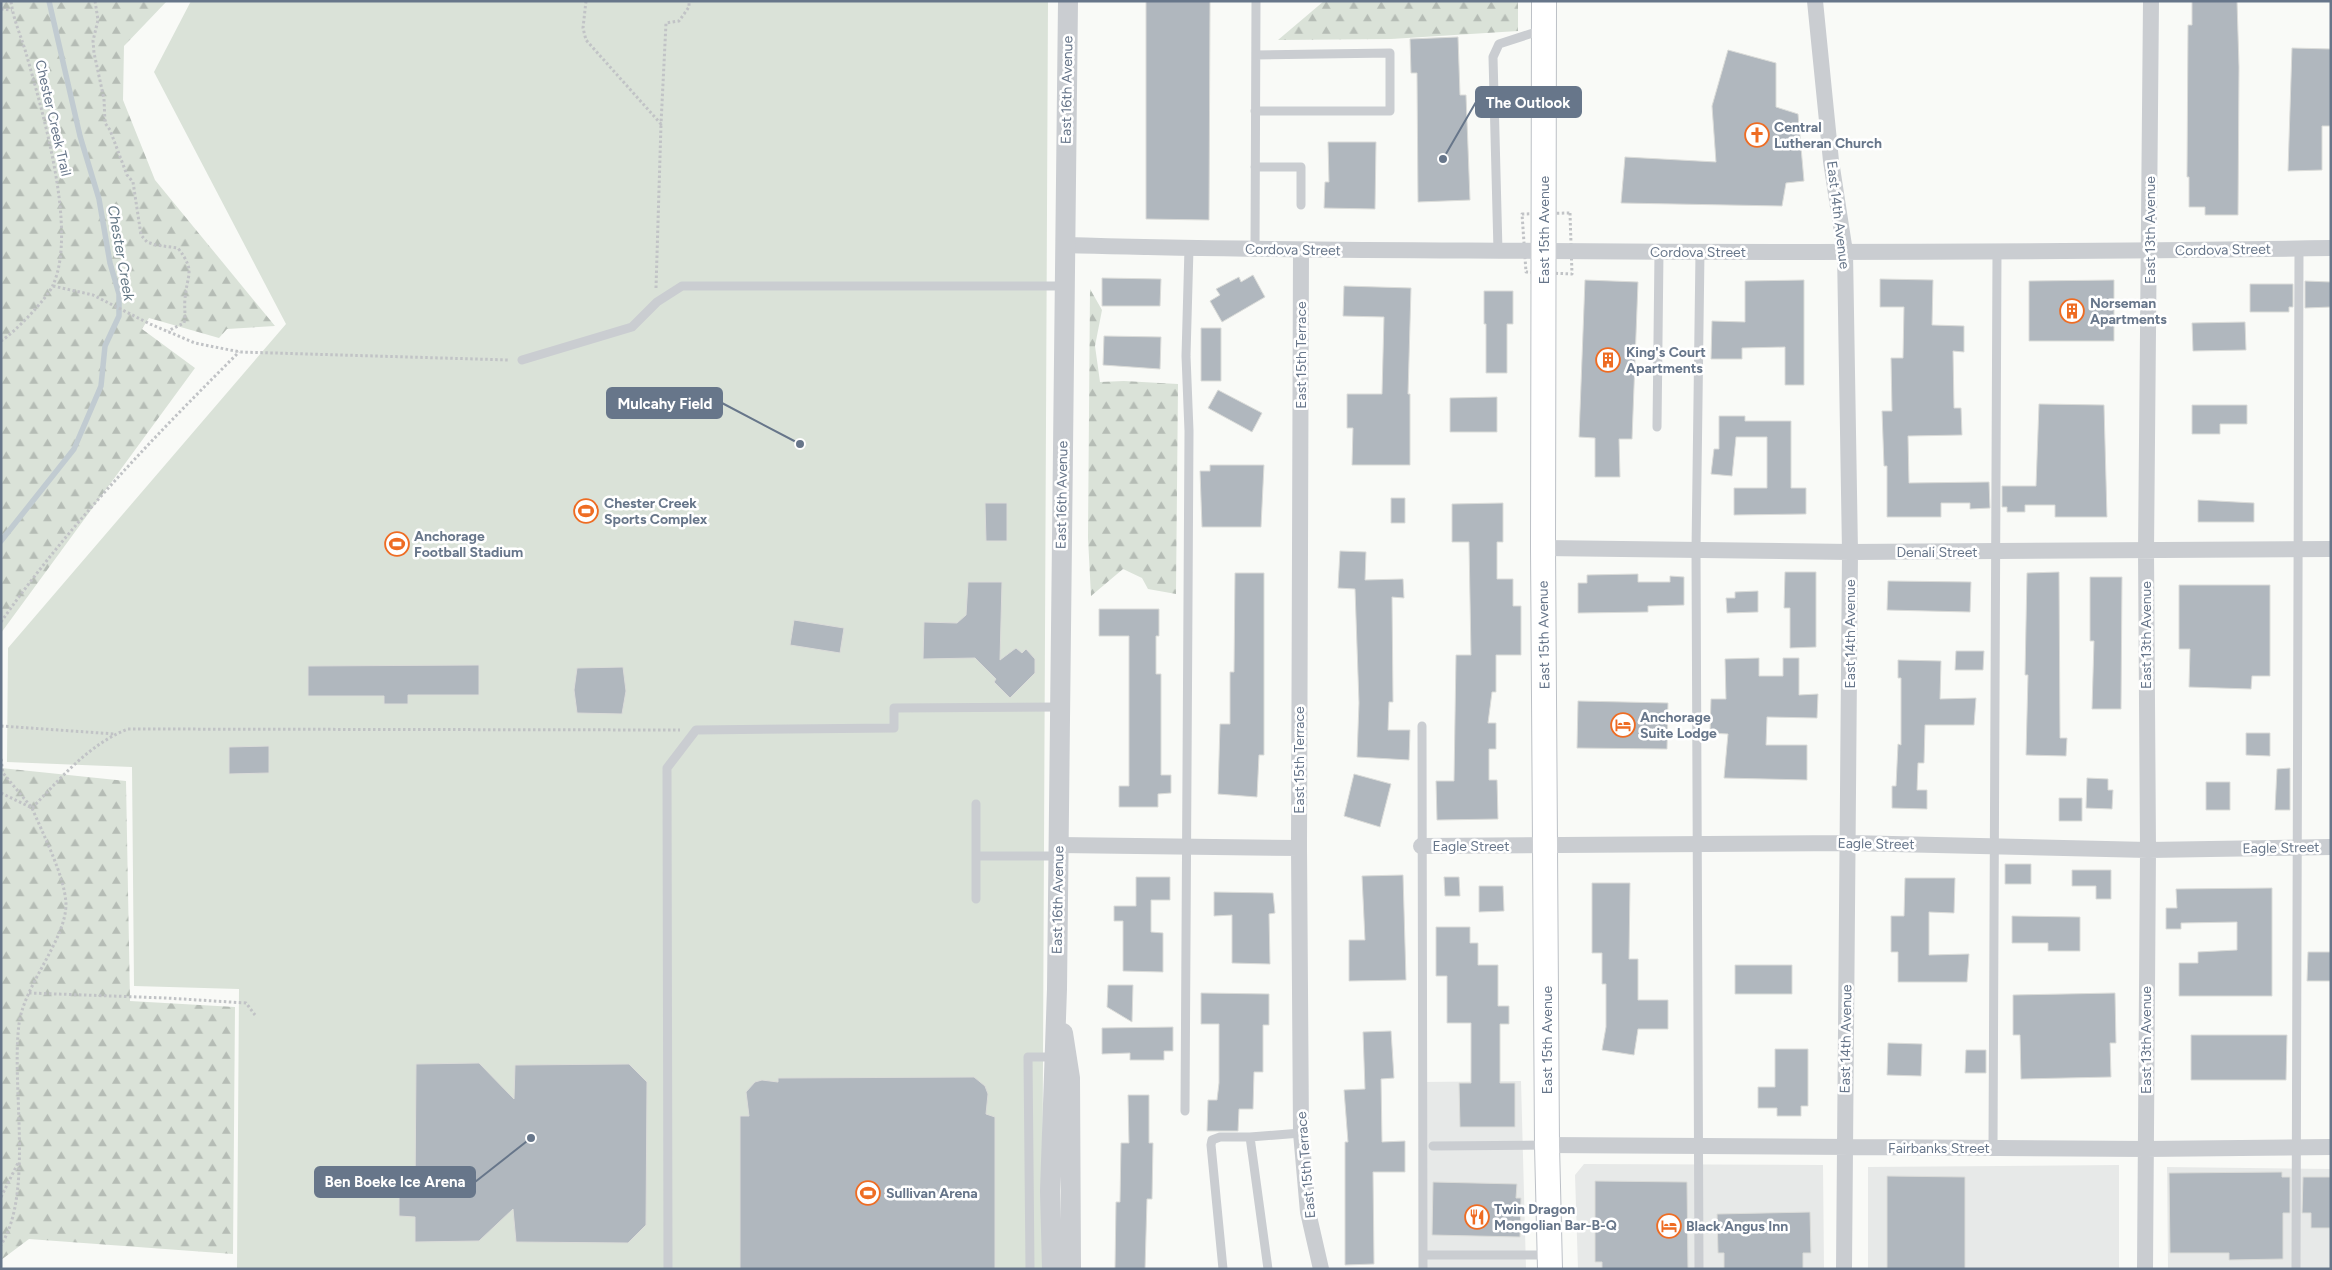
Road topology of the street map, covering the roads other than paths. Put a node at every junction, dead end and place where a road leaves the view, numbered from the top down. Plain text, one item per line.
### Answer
1 (1068, 1) edge
2 (1256, 1) edge
3 (1544, 1) edge
4 (1815, 1) edge
5 (2151, 1) edge
6 (1544, 30) junction
7 (1256, 55) junction
8 (1255, 111) junction
9 (1255, 167) junction
10 (1301, 204) dead end
11 (1065, 245) junction
12 (1189, 248) junction
13 (2331, 248) edge
14 (2299, 249) junction
15 (1255, 250) junction
16 (1301, 250) junction
17 (1498, 251) junction
18 (1544, 251) junction
19 (2150, 251) junction
20 (1658, 252) junction
21 (1700, 252) junction
22 (1845, 252) junction
23 (1997, 252) junction
24 (1064, 286) junction
25 (522, 360) road end
26 (1657, 427) dead end
27 (1543, 548) junction
28 (2331, 549) edge
29 (1696, 550) junction
30 (2297, 550) junction
31 (1995, 551) junction
32 (2146, 551) junction
33 (1850, 552) junction
34 (1060, 707) junction
35 (1422, 726) dead end
36 (976, 804) dead end
37 (1849, 843) junction
38 (1697, 845) junction
39 (1187, 846) junction
40 (1421, 846) junction
41 (1546, 846) junction
42 (1994, 846) junction
43 (2331, 847) edge
44 (1299, 848) junction
45 (2296, 848) junction
46 (1059, 850) junction
47 (2148, 850) junction
48 (976, 856) junction
49 (976, 899) dead end
50 (1057, 989) junction
51 (1053, 1058) junction
52 (1185, 1111) dead end
53 (1301, 1134) junction
54 (1250, 1137) junction
55 (1547, 1145) junction
56 (1433, 1146) dead end
57 (1698, 1146) junction
58 (1844, 1147) junction
59 (1993, 1148) junction
60 (2296, 1148) junction
61 (2331, 1148) edge
62 (2146, 1150) junction
63 (1423, 1255) junction
64 (1550, 1262) edge
65 (668, 1269) edge
66 (1030, 1269) edge
67 (1052, 1269) edge
68 (1071, 1269) edge
69 (1223, 1269) edge
70 (1268, 1269) edge
71 (1321, 1269) edge
72 (1423, 1269) edge
73 (1699, 1269) edge
74 (1844, 1269) edge
75 (2145, 1269) edge
76 (2296, 1269) edge

1 - 11 street, East 16th Avenue
2 - 7 lane
3 - 6 main road, East 15th Avenue
4 - 22 street, East 14th Avenue
5 - 19 street, East 13th Avenue
6 - 17 lane
6 - 18 main road, East 15th Avenue
7 - 8 lane
7 - 8 lane
8 - 9 lane
9 - 10 lane
9 - 15 lane
11 - 12 street, Cordova Street
11 - 24 street, East 16th Avenue
12 - 15 street, Cordova Street
12 - 39 lane
13 - 14 street, Cordova Street
14 - 19 street, Cordova Street
14 - 30 lane
15 - 16 street, Cordova Street
16 - 17 street, Cordova Street
16 - 44 street, East 15th Terrace
17 - 18 street, Cordova Street
18 - 20 street, Cordova Street
18 - 27 main road, East 15th Avenue
19 - 23 street, Cordova Street
19 - 32 street, East 13th Avenue
20 - 21 street, Cordova Street
20 - 26 lane
21 - 22 street, Cordova Street
21 - 29 lane
22 - 23 street, Cordova Street
22 - 33 street, East 14th Avenue
23 - 31 lane
24 - 25 lane
24 - 34 street, East 16th Avenue
27 - 29 street, Denali Street
27 - 41 main road, East 15th Avenue
28 - 30 street, Denali Street
29 - 33 street, Denali Street
29 - 38 lane
30 - 32 street, Denali Street
30 - 45 lane
31 - 32 street, Denali Street
31 - 33 street, Denali Street
31 - 42 lane
32 - 47 street, East 13th Avenue
33 - 37 street, East 14th Avenue
34 - 46 street, East 16th Avenue
34 - 65 lane
35 - 40 lane
36 - 48 lane
37 - 38 street, Eagle Street
37 - 42 street, Eagle Street
37 - 58 street, East 14th Avenue
38 - 41 street, Eagle Street
38 - 57 lane
39 - 44 street
39 - 46 street
39 - 52 lane
40 - 41 street, Eagle Street
40 - 63 lane
41 - 55 main road, East 15th Avenue
42 - 47 street, Eagle Street
42 - 59 lane
43 - 45 street, Eagle Street
44 - 53 street, East 15th Terrace
45 - 47 street, Eagle Street
45 - 60 lane
46 - 48 lane
46 - 50 street, East 16th Avenue
47 - 62 street, East 13th Avenue
48 - 49 lane
50 - 51 street, East 16th Avenue
50 - 68 street, East 16th Avenue
51 - 66 lane
51 - 67 street, East 16th Avenue
53 - 54 lane
53 - 71 street, East 15th Terrace
54 - 69 lane
54 - 70 lane
55 - 56 lane
55 - 57 street, Fairbanks Street
55 - 64 main road, East 15th Avenue
57 - 58 street, Fairbanks Street
57 - 73 lane
58 - 59 street, Fairbanks Street
58 - 74 street, East 14th Avenue
59 - 62 street, Fairbanks Street
60 - 61 street, Fairbanks Street
60 - 62 street, Fairbanks Street
60 - 76 lane
62 - 75 street, East 13th Avenue
63 - 64 lane
63 - 72 lane

